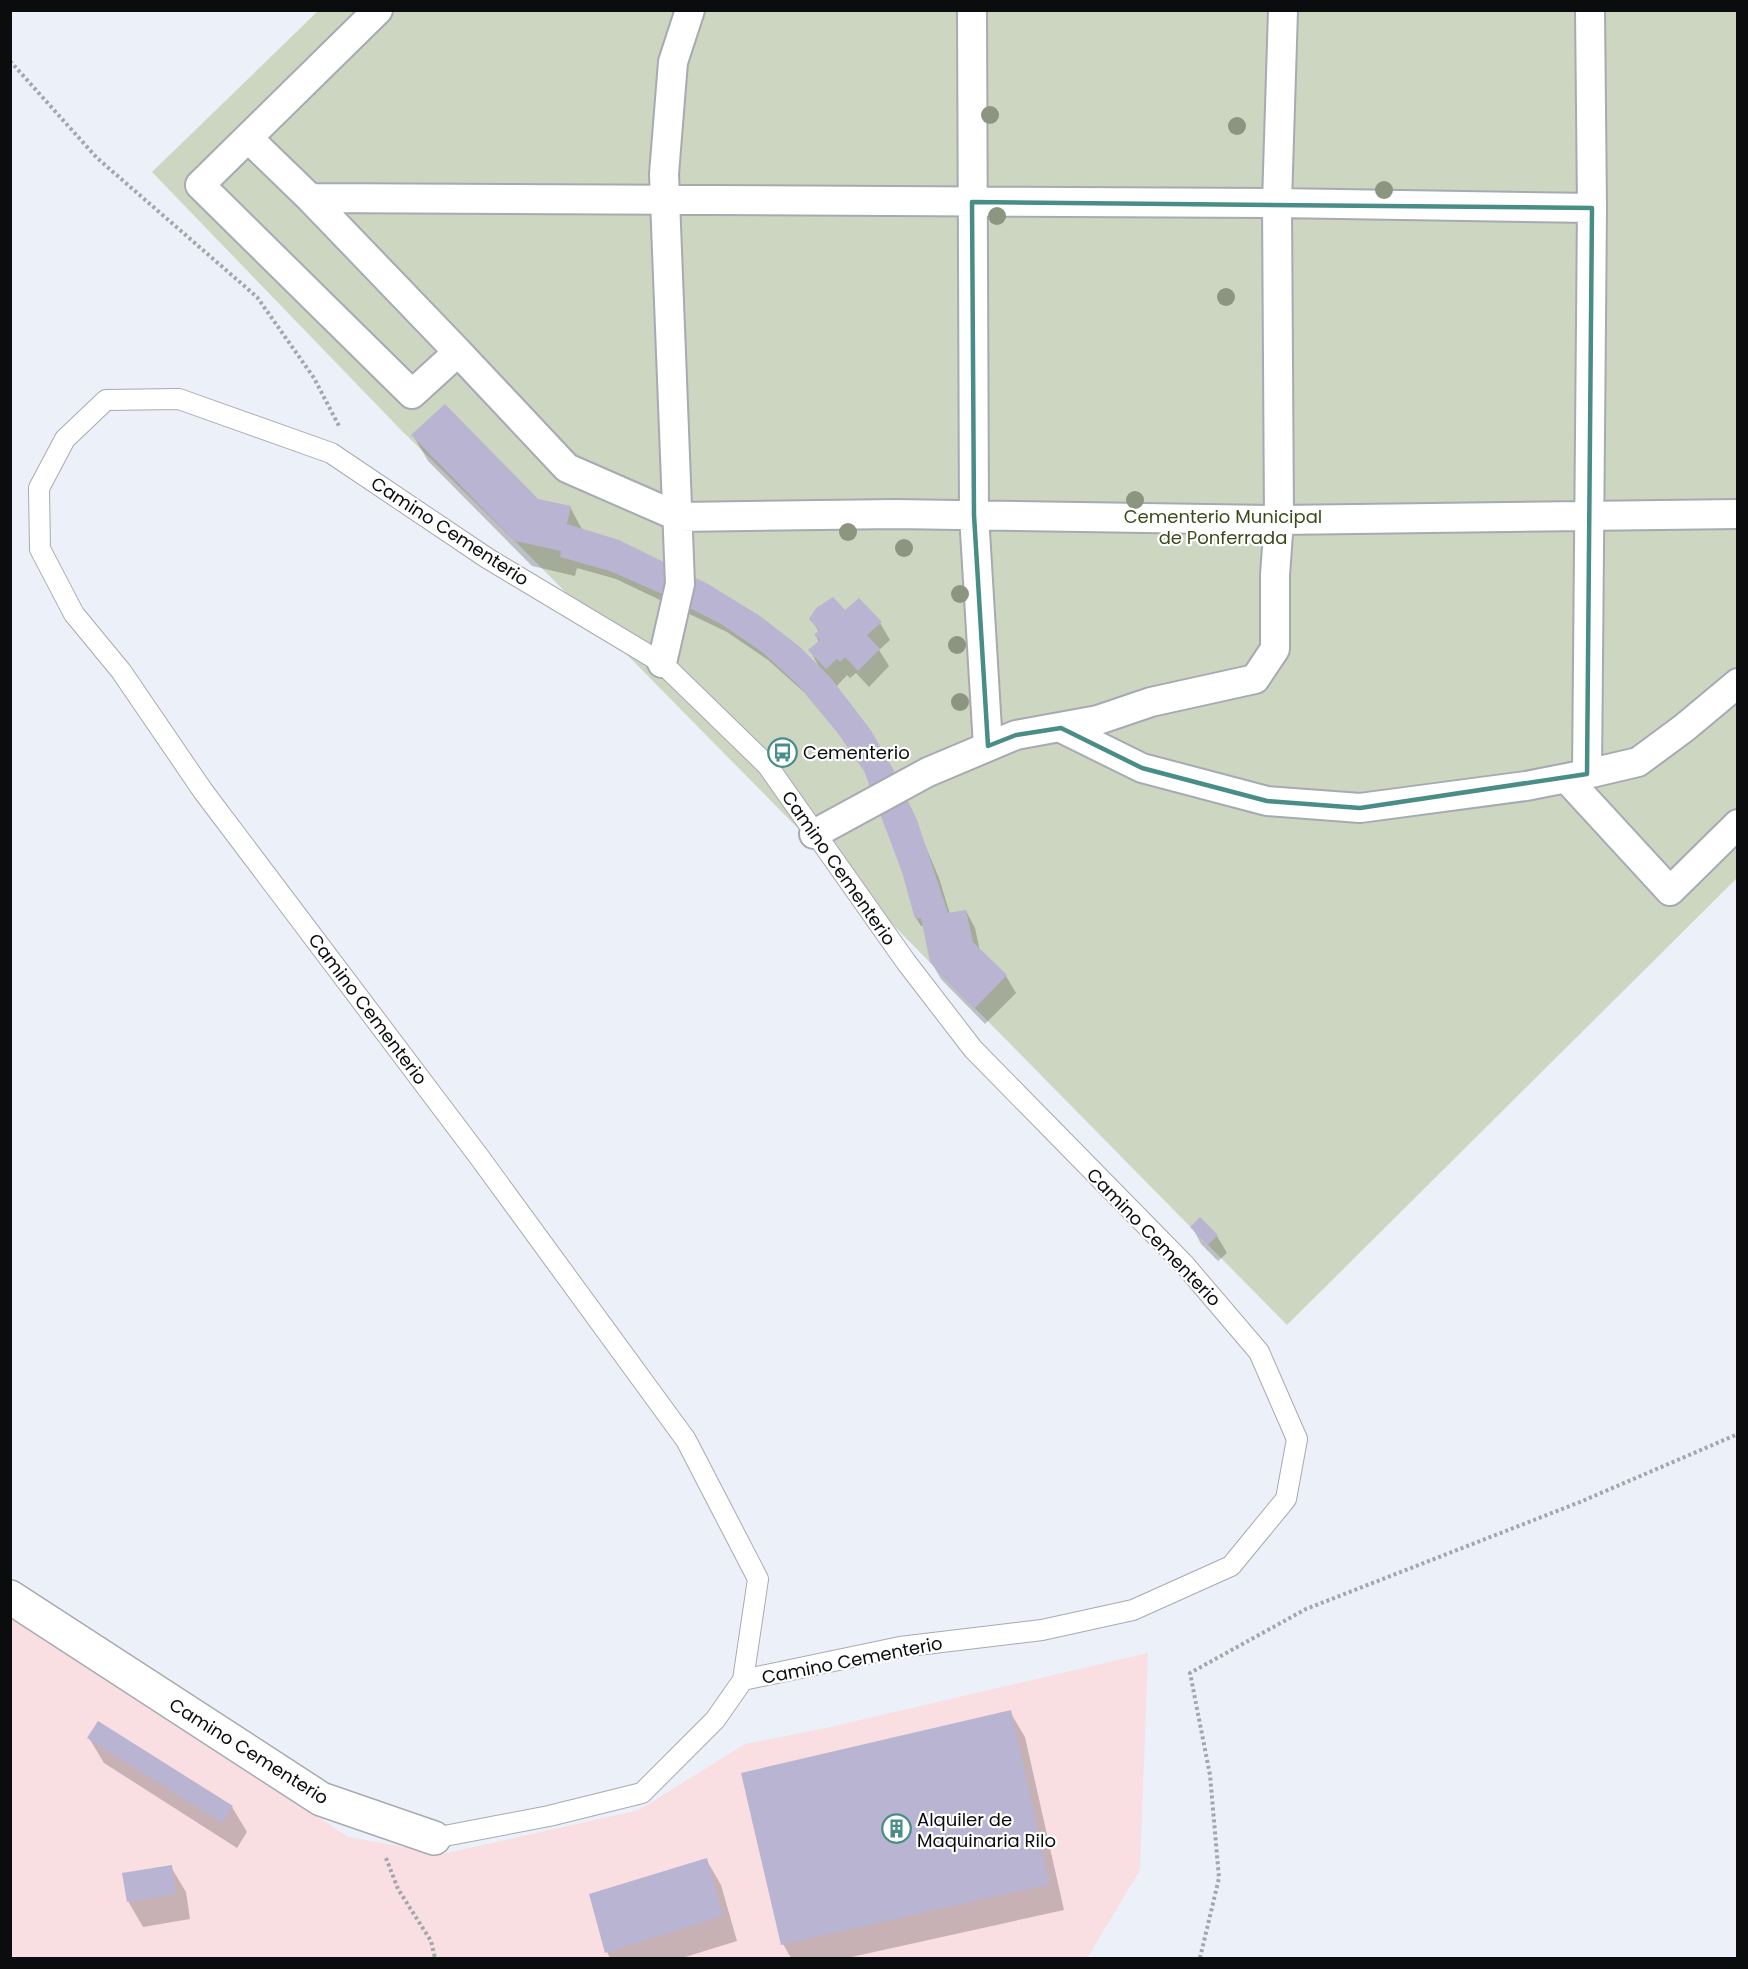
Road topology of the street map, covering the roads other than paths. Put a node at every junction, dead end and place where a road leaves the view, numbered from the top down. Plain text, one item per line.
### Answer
1 (378, 10) edge
2 (690, 10) edge
3 (972, 10) edge
4 (1283, 10) edge
5 (1590, 10) edge
6 (248, 138) junction
7 (310, 198) junction
8 (665, 202) junction
9 (972, 202) junction
10 (1277, 203) junction
11 (1592, 208) junction
12 (458, 352) junction
13 (1737, 514) edge
14 (974, 515) junction
15 (679, 517) junction
16 (1590, 518) junction
17 (1280, 520) junction
18 (662, 663) junction
19 (1737, 683) edge
20 (1061, 728) junction
21 (988, 746) junction
22 (1577, 777) junction
23 (1737, 824) edge
24 (814, 834) junction
25 (10, 1597) edge
26 (744, 1680) junction
27 (434, 1838) joint

1 - 6 street
2 - 8 street
3 - 9 street
4 - 10 street
5 - 11 street
6 - 7 street
6 - 12 street
7 - 8 street
7 - 12 street
8 - 9 street
8 - 15 street
9 - 10 street
9 - 14 street
10 - 11 street
10 - 17 street
11 - 16 street
12 - 15 street
13 - 16 street
14 - 15 street
14 - 17 street
14 - 21 street
15 - 18 street
16 - 17 street
16 - 22 street
17 - 20 street
18 - 24 lane, Camino Cementerio
18 - 26 lane, Camino Cementerio
19 - 22 street
20 - 21 street
20 - 22 street
21 - 24 street
22 - 23 street
24 - 26 lane, Camino Cementerio
25 - 27 street, Camino Cementerio
26 - 27 lane, Camino Cementerio

